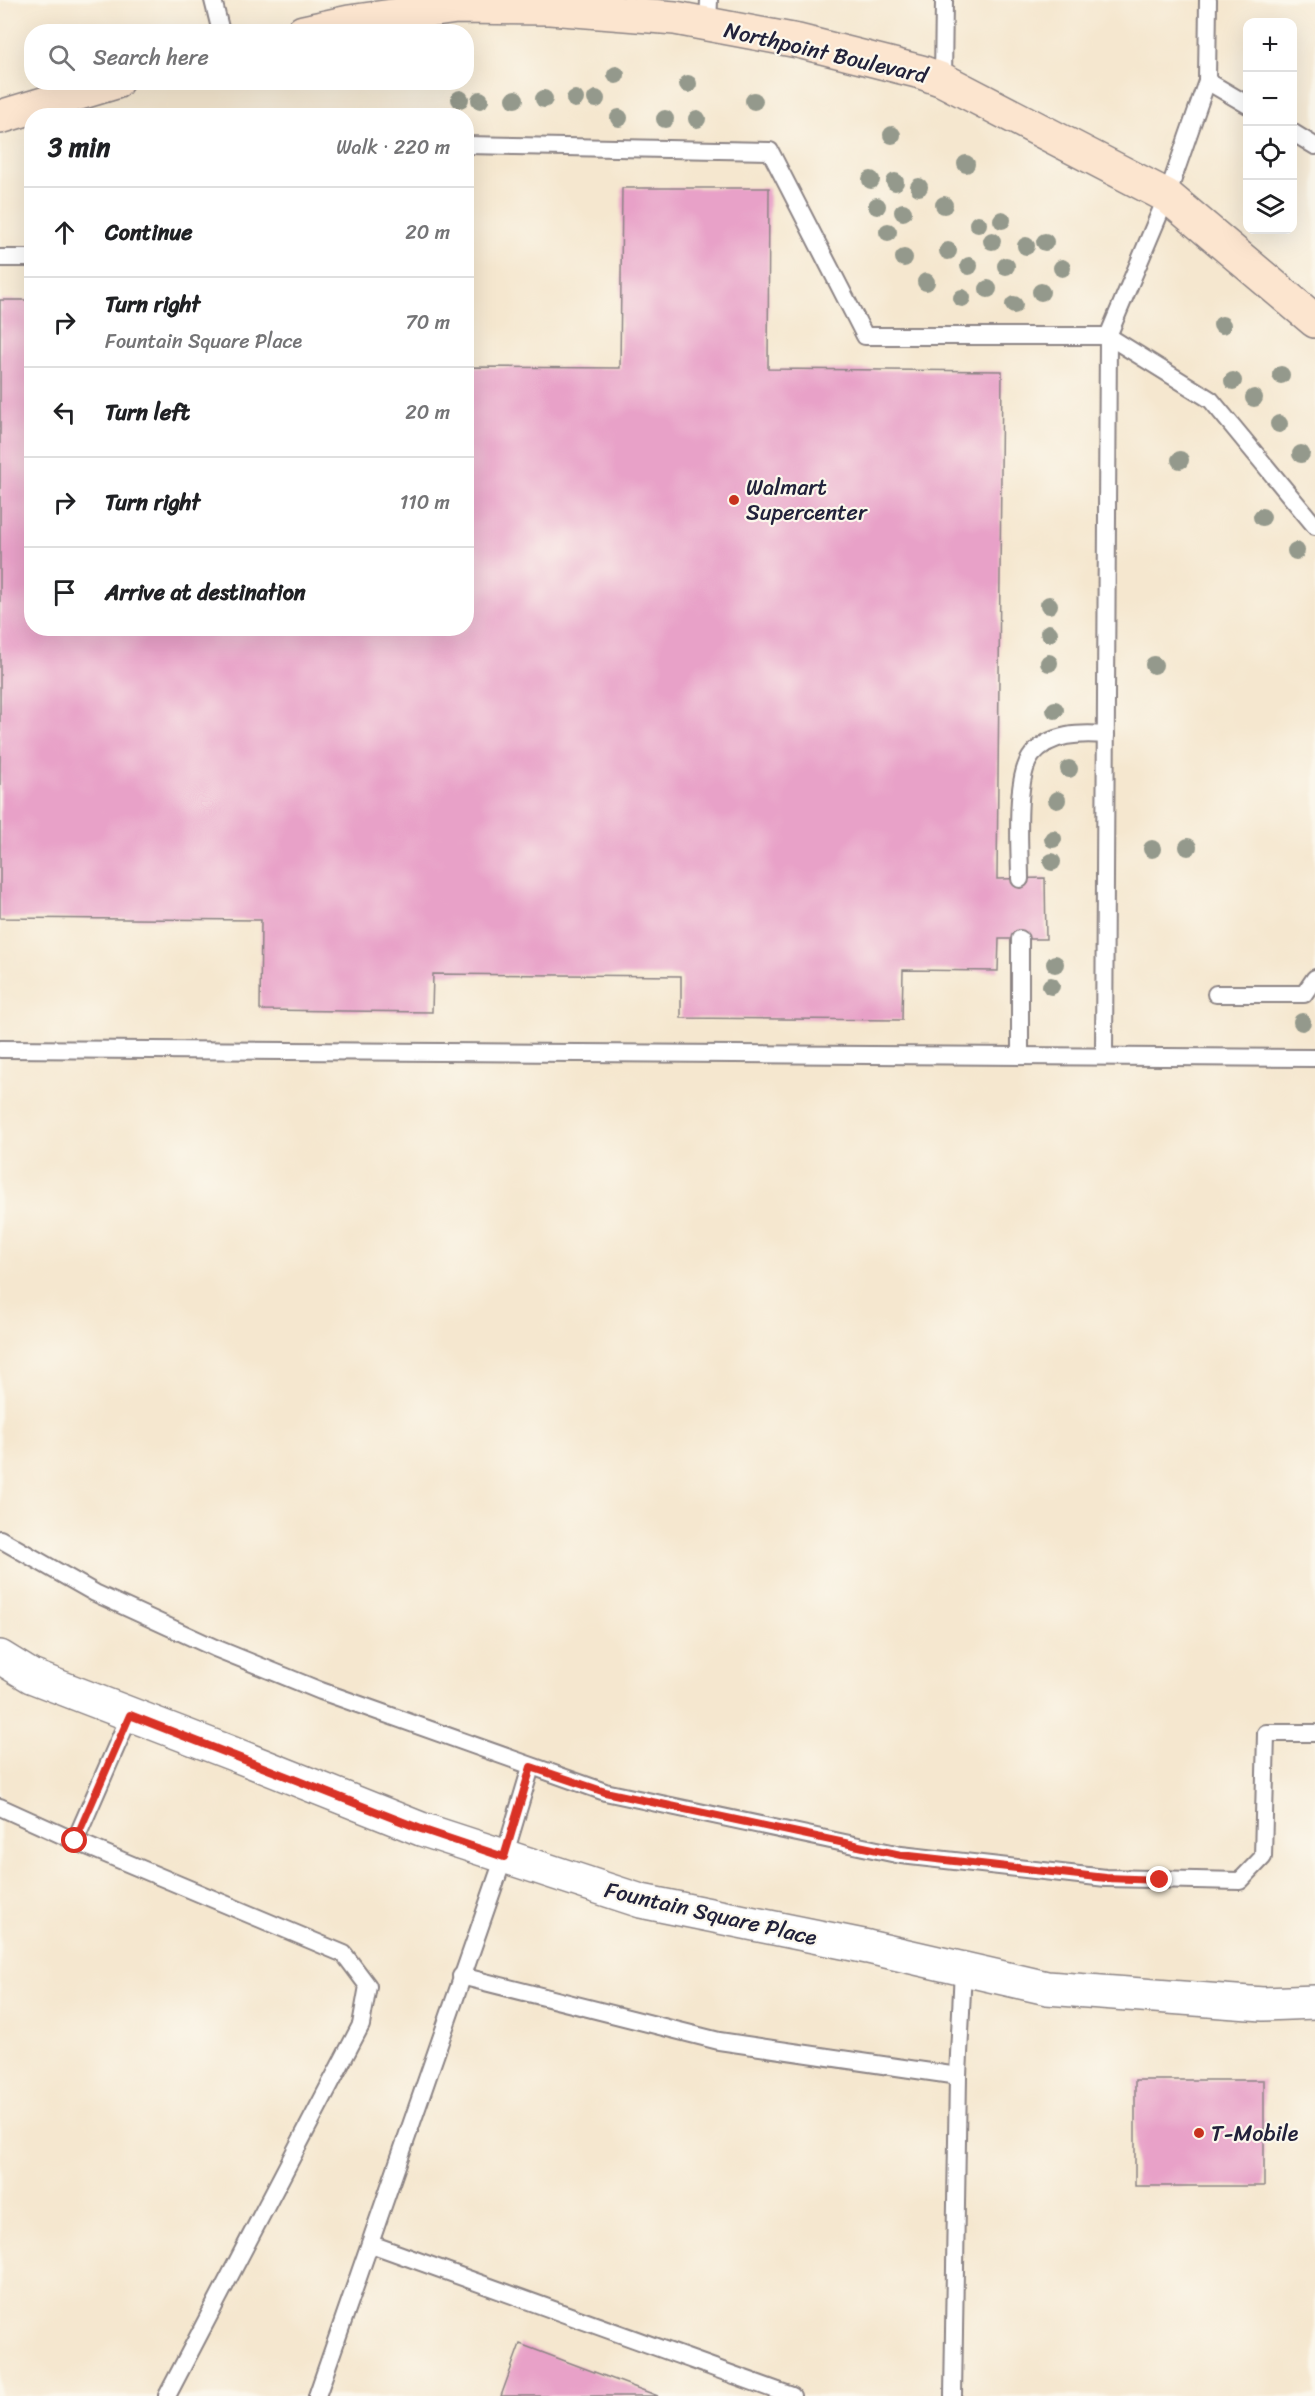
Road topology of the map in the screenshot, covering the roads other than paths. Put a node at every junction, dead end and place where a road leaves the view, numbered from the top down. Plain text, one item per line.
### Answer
1 (213, 0) edge
2 (944, 0) edge
3 (1208, 0) edge
4 (600, 6) edge
5 (363, 10) edge
6 (708, 12) edge
7 (219, 24) edge
8 (325, 24) edge
9 (943, 81) junction
10 (1207, 81) junction
11 (89, 90) edge
12 (1243, 102) edge
13 (30, 108) edge
14 (24, 110) edge
15 (0, 117) edge
16 (1297, 135) edge
17 (474, 145) edge
18 (1315, 146) edge
19 (1167, 196) junction
20 (0, 258) edge
21 (24, 258) edge
22 (1315, 321) edge
23 (1108, 336) junction
24 (1315, 526) edge
25 (1106, 735) junction
26 (1020, 879) dead end
27 (1020, 939) dead end
28 (1315, 978) edge
29 (1216, 994) dead end
30 (0, 1049) edge
31 (1020, 1056) junction
32 (1104, 1056) junction
33 (1315, 1058) edge
34 (0, 1539) edge
35 (0, 1657) edge
36 (130, 1715) junction
37 (1315, 1733) edge
38 (531, 1767) junction
39 (0, 1807) edge
40 (75, 1841) junction
41 (504, 1857) junction
42 (963, 1969) junction
43 (461, 1977) junction
44 (1315, 2002) edge
45 (957, 2076) junction
46 (370, 2244) junction
47 (167, 2396) edge
48 (317, 2396) edge
49 (792, 2396) edge
50 (953, 2396) edge

1 - 7 lane
2 - 9 lane
3 - 10 lane
4 - 5 main road, Northpoint Boulevard
4 - 6 main road, Northpoint Boulevard
5 - 8 main road, Northpoint Boulevard
6 - 9 main road, Northpoint Boulevard
9 - 19 main road, Northpoint Boulevard
10 - 12 lane
10 - 19 lane
11 - 13 main road
14 - 15 main road
16 - 18 lane
17 - 23 lane
19 - 22 main road, Northpoint Boulevard
19 - 23 lane
20 - 21 lane
23 - 24 lane
23 - 25 lane
25 - 26 lane
25 - 32 lane
27 - 31 lane
28 - 29 lane
30 - 31 lane
31 - 32 lane
32 - 33 lane
34 - 38 lane
35 - 36 street, Fountain Square Place
36 - 40 lane
36 - 41 street, Fountain Square Place
37 - 38 lane
38 - 41 lane
39 - 40 lane
40 - 47 lane
41 - 42 street, Fountain Square Place
41 - 43 lane
42 - 44 street, Fountain Square Place
42 - 45 lane
43 - 45 lane
43 - 46 lane
45 - 50 lane
46 - 48 lane
46 - 49 lane

